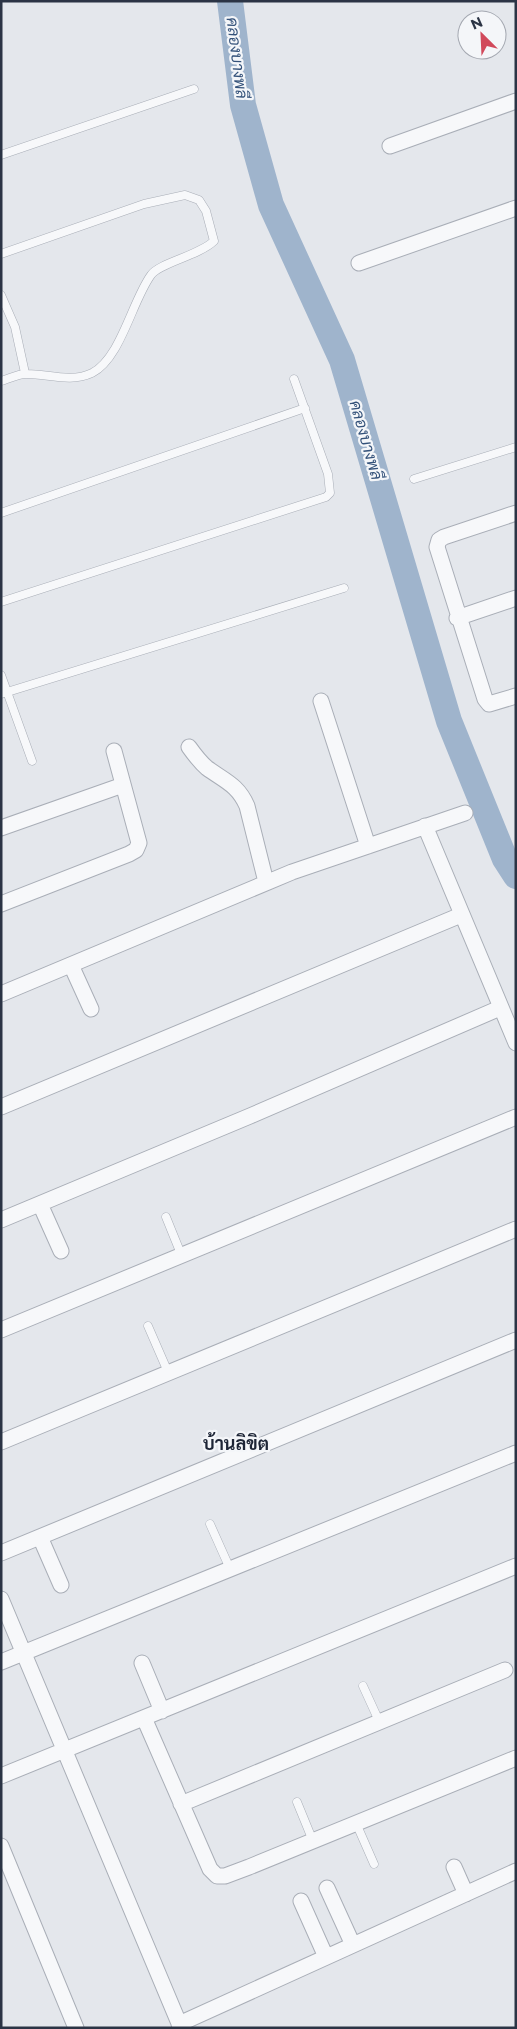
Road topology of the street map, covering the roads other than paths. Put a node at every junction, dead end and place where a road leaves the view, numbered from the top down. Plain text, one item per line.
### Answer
1 (194, 89) dead end
2 (516, 101) edge
3 (390, 146) dead end
4 (1, 155) edge
5 (516, 208) edge
6 (1, 254) edge
7 (360, 263) dead end
8 (1, 295) edge
9 (25, 373) junction
10 (294, 379) dead end
11 (1, 381) edge
12 (305, 408) junction
13 (516, 447) edge
14 (414, 479) dead end
15 (1, 513) edge
16 (516, 513) edge
17 (344, 588) dead end
18 (516, 598) edge
19 (1, 602) edge
20 (457, 618) junction
21 (1, 675) edge
22 (5, 693) edge
23 (516, 696) edge
24 (321, 701) dead end
25 (188, 747) dead end
26 (114, 751) dead end
27 (32, 761) dead end
28 (123, 785) junction
29 (465, 813) dead end
30 (425, 826) junction
31 (1, 828) edge
32 (368, 846) junction
33 (266, 882) junction
34 (1, 904) edge
35 (461, 915) junction
36 (71, 965) junction
37 (1, 994) edge
38 (500, 1008) junction
39 (91, 1009) dead end
40 (516, 1043) edge
41 (1, 1107) edge
42 (516, 1117) edge
43 (40, 1204) junction
44 (166, 1217) dead end
45 (1, 1220) edge
46 (516, 1229) edge
47 (61, 1251) dead end
48 (182, 1254) junction
49 (148, 1326) dead end
50 (1, 1330) edge
51 (516, 1340) edge
52 (168, 1372) junction
53 (1, 1442) edge
54 (516, 1453) edge
55 (210, 1524) dead end
56 (40, 1537) junction
57 (1, 1553) edge
58 (516, 1566) edge
59 (231, 1571) junction
60 (61, 1585) dead end
61 (1, 1599) edge
62 (24, 1653) junction
63 (1, 1662) edge
64 (142, 1663) dead end
65 (505, 1670) dead end
66 (363, 1686) dead end
67 (162, 1711) junction
68 (144, 1718) junction
69 (379, 1721) junction
70 (64, 1750) junction
71 (516, 1758) edge
72 (1, 1776) edge
73 (297, 1802) dead end
74 (181, 1804) junction
75 (356, 1823) junction
76 (313, 1841) junction
77 (1, 1846) edge
78 (374, 1864) dead end
79 (454, 1867) dead end
80 (516, 1871) edge
81 (327, 1888) dead end
82 (466, 1894) junction
83 (301, 1901) dead end
84 (353, 1945) junction
85 (326, 1957) junction
86 (180, 2026) edge
87 (76, 2028) edge

1 - 4 lane
2 - 3 street
5 - 7 street
6 - 9 lane
8 - 9 lane
9 - 11 lane
10 - 12 lane
12 - 15 lane
12 - 19 lane
13 - 14 lane
16 - 20 street
17 - 22 lane
18 - 20 street
20 - 23 street
21 - 22 lane
22 - 27 lane
24 - 32 street
25 - 33 street
26 - 28 street
28 - 31 street
28 - 34 street
29 - 30 street
30 - 32 street
30 - 35 street
32 - 33 street
33 - 36 street
35 - 38 street
35 - 41 street
36 - 37 street
36 - 39 street
38 - 40 street
38 - 43 street
42 - 48 street
43 - 45 street
43 - 47 street
44 - 48 lane
46 - 52 street
48 - 50 street
49 - 52 lane
51 - 56 street
52 - 53 street
54 - 59 street
55 - 59 lane
56 - 57 street
56 - 60 street
58 - 67 street
59 - 62 street
61 - 62 street
62 - 63 street
62 - 70 street
64 - 67 street
65 - 69 street
66 - 69 lane
67 - 68 street
68 - 70 street
68 - 74 street
69 - 74 street
70 - 72 street
70 - 86 street
71 - 75 street
73 - 76 lane
74 - 76 street
75 - 76 street
75 - 78 lane
77 - 87 street
79 - 82 street
80 - 82 street
81 - 84 street
82 - 84 street
83 - 85 street
84 - 85 street
85 - 86 street

